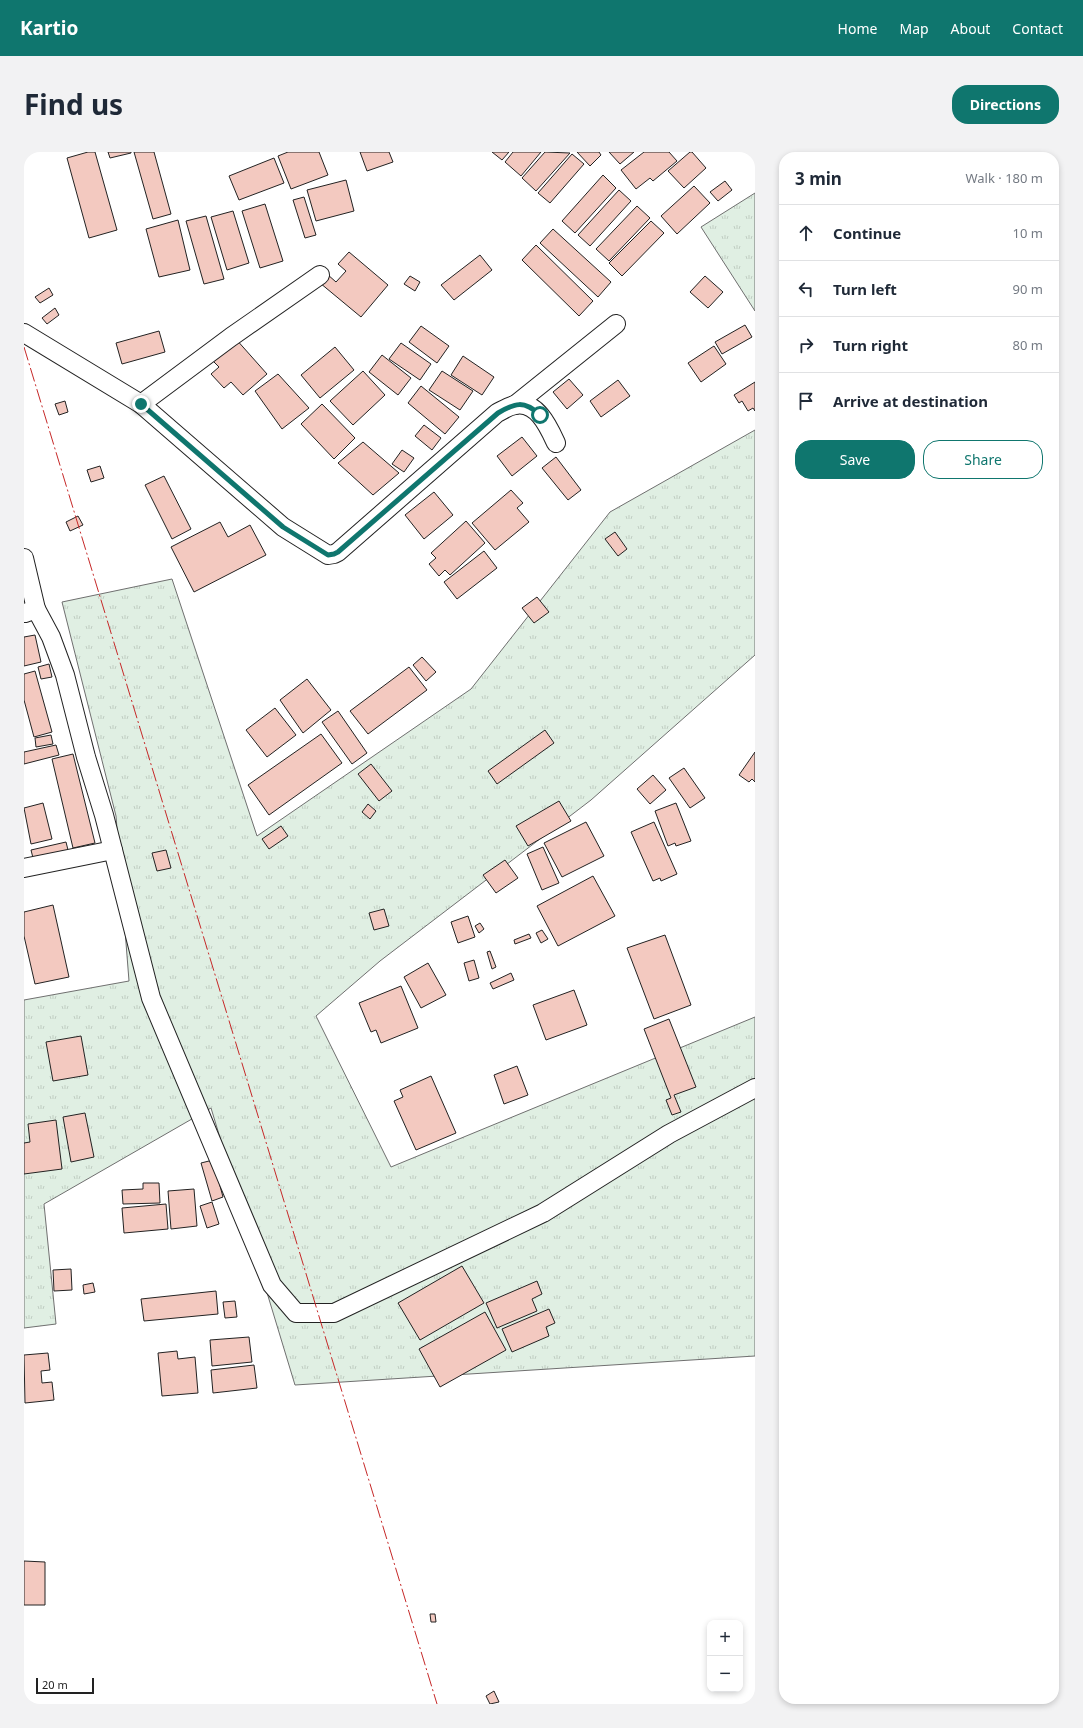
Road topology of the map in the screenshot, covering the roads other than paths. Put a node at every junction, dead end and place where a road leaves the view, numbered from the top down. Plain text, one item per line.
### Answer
1 (320, 275) dead end
2 (616, 324) dead end
3 (24, 333) edge
4 (141, 404) junction
5 (515, 405) junction
6 (556, 443) dead end
7 (24, 558) edge
8 (30, 612) edge
9 (113, 850) junction
10 (24, 868) edge
11 (755, 1088) edge

1 - 4 street
2 - 5 street
3 - 4 street
4 - 5 street
5 - 6 street
7 - 8 street
8 - 9 street
9 - 10 street
9 - 11 street

